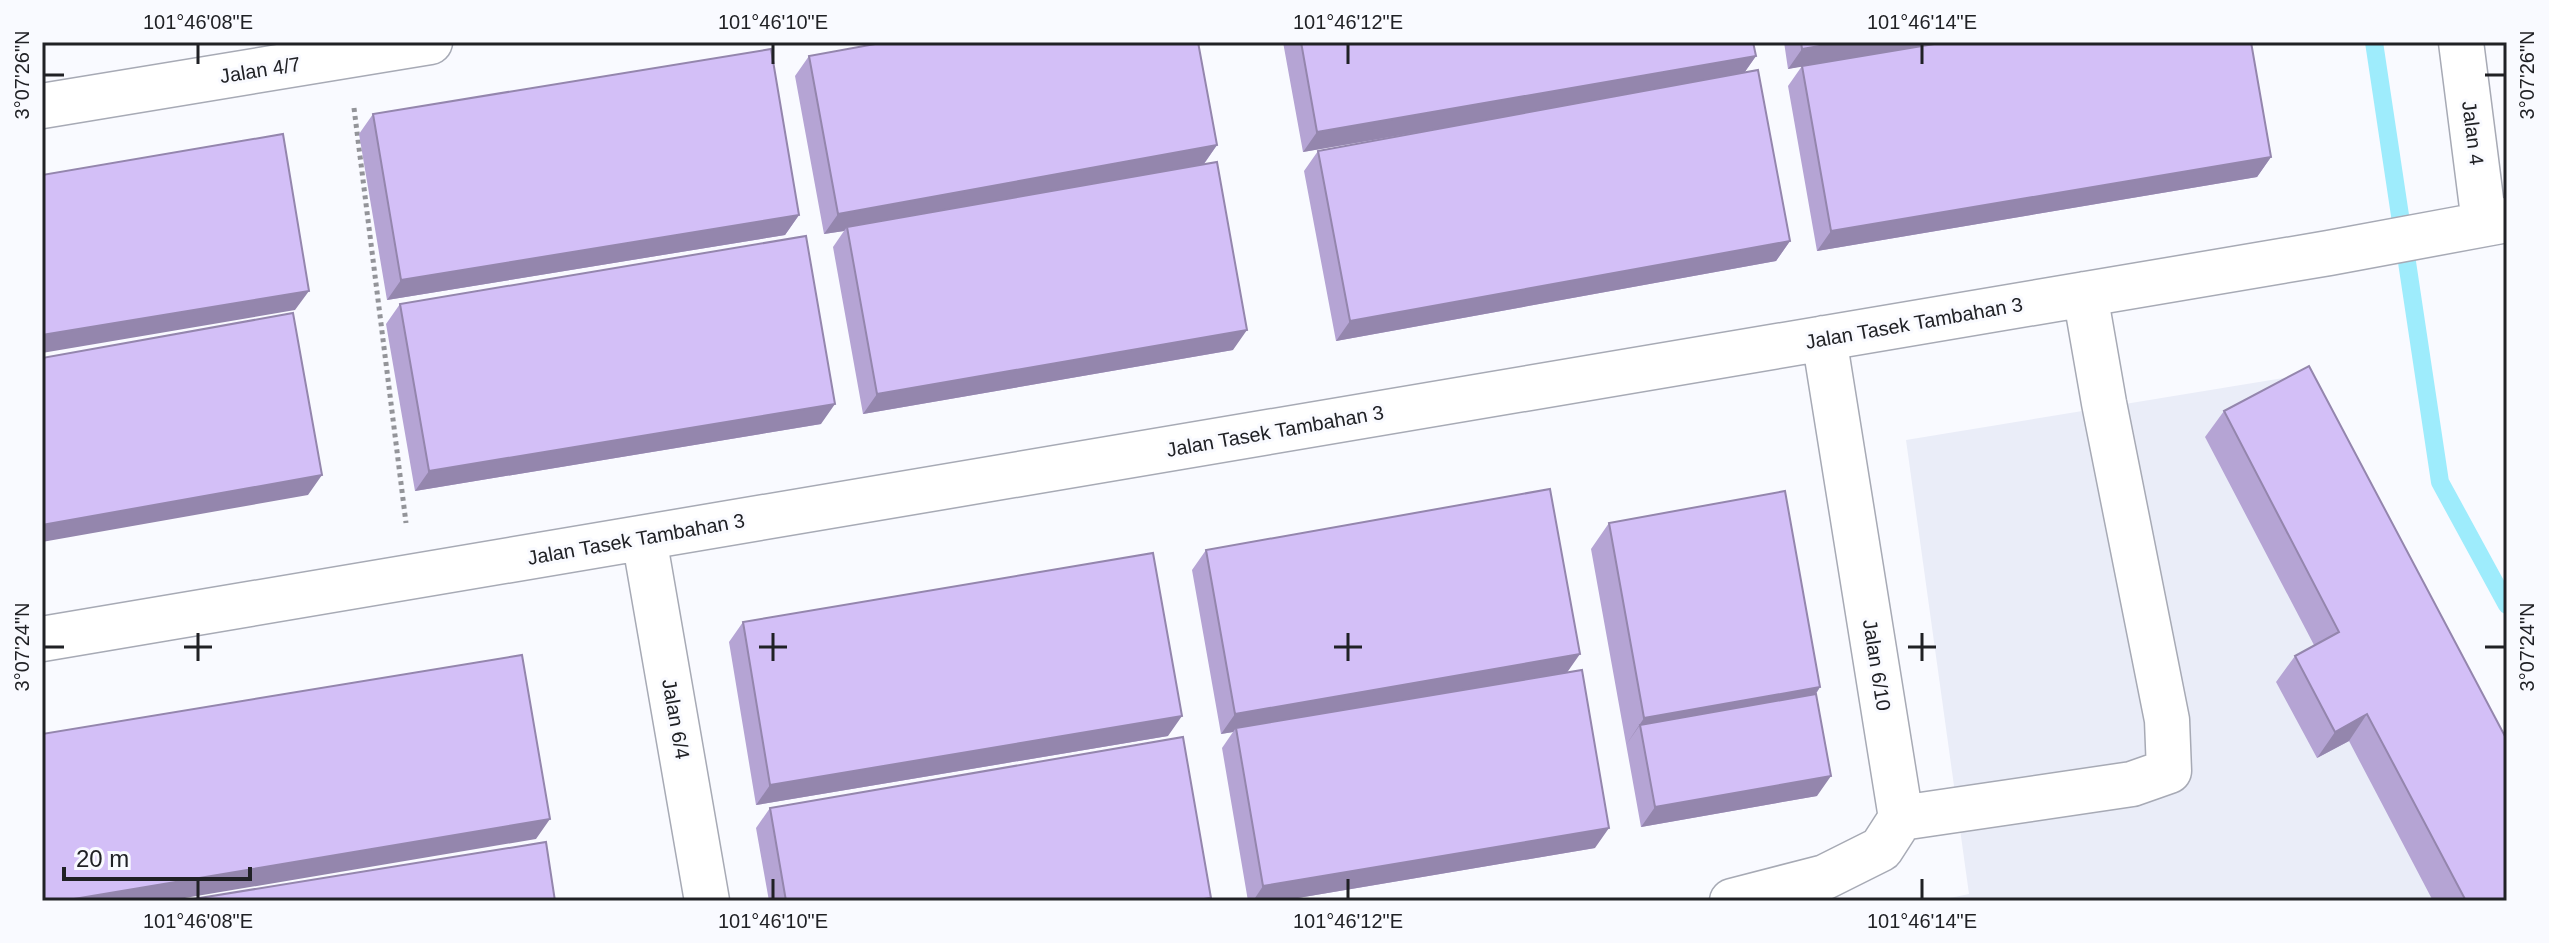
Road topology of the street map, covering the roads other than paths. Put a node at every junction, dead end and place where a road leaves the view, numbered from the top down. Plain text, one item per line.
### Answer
1 (430, 42) edge
2 (2461, 42) edge
3 (346, 49) edge
4 (42, 106) edge
5 (2496, 221) edge
6 (2085, 294) junction
7 (1824, 338) junction
8 (644, 538) junction
9 (42, 639) edge
10 (1901, 818) junction
11 (1746, 900) edge
12 (707, 901) edge

1 - 3 street, Jalan 4/7
2 - 5 street, Jalan 4
3 - 4 street, Jalan 4/7
5 - 6 street, Jalan Tasek Tambahan 3
6 - 7 street, Jalan Tasek Tambahan 3
6 - 10 street
7 - 8 street, Jalan Tasek Tambahan 3
7 - 10 street, Jalan 6/10
8 - 9 street, Jalan Tasek Tambahan 3
8 - 12 street, Jalan 6/4
10 - 11 street

